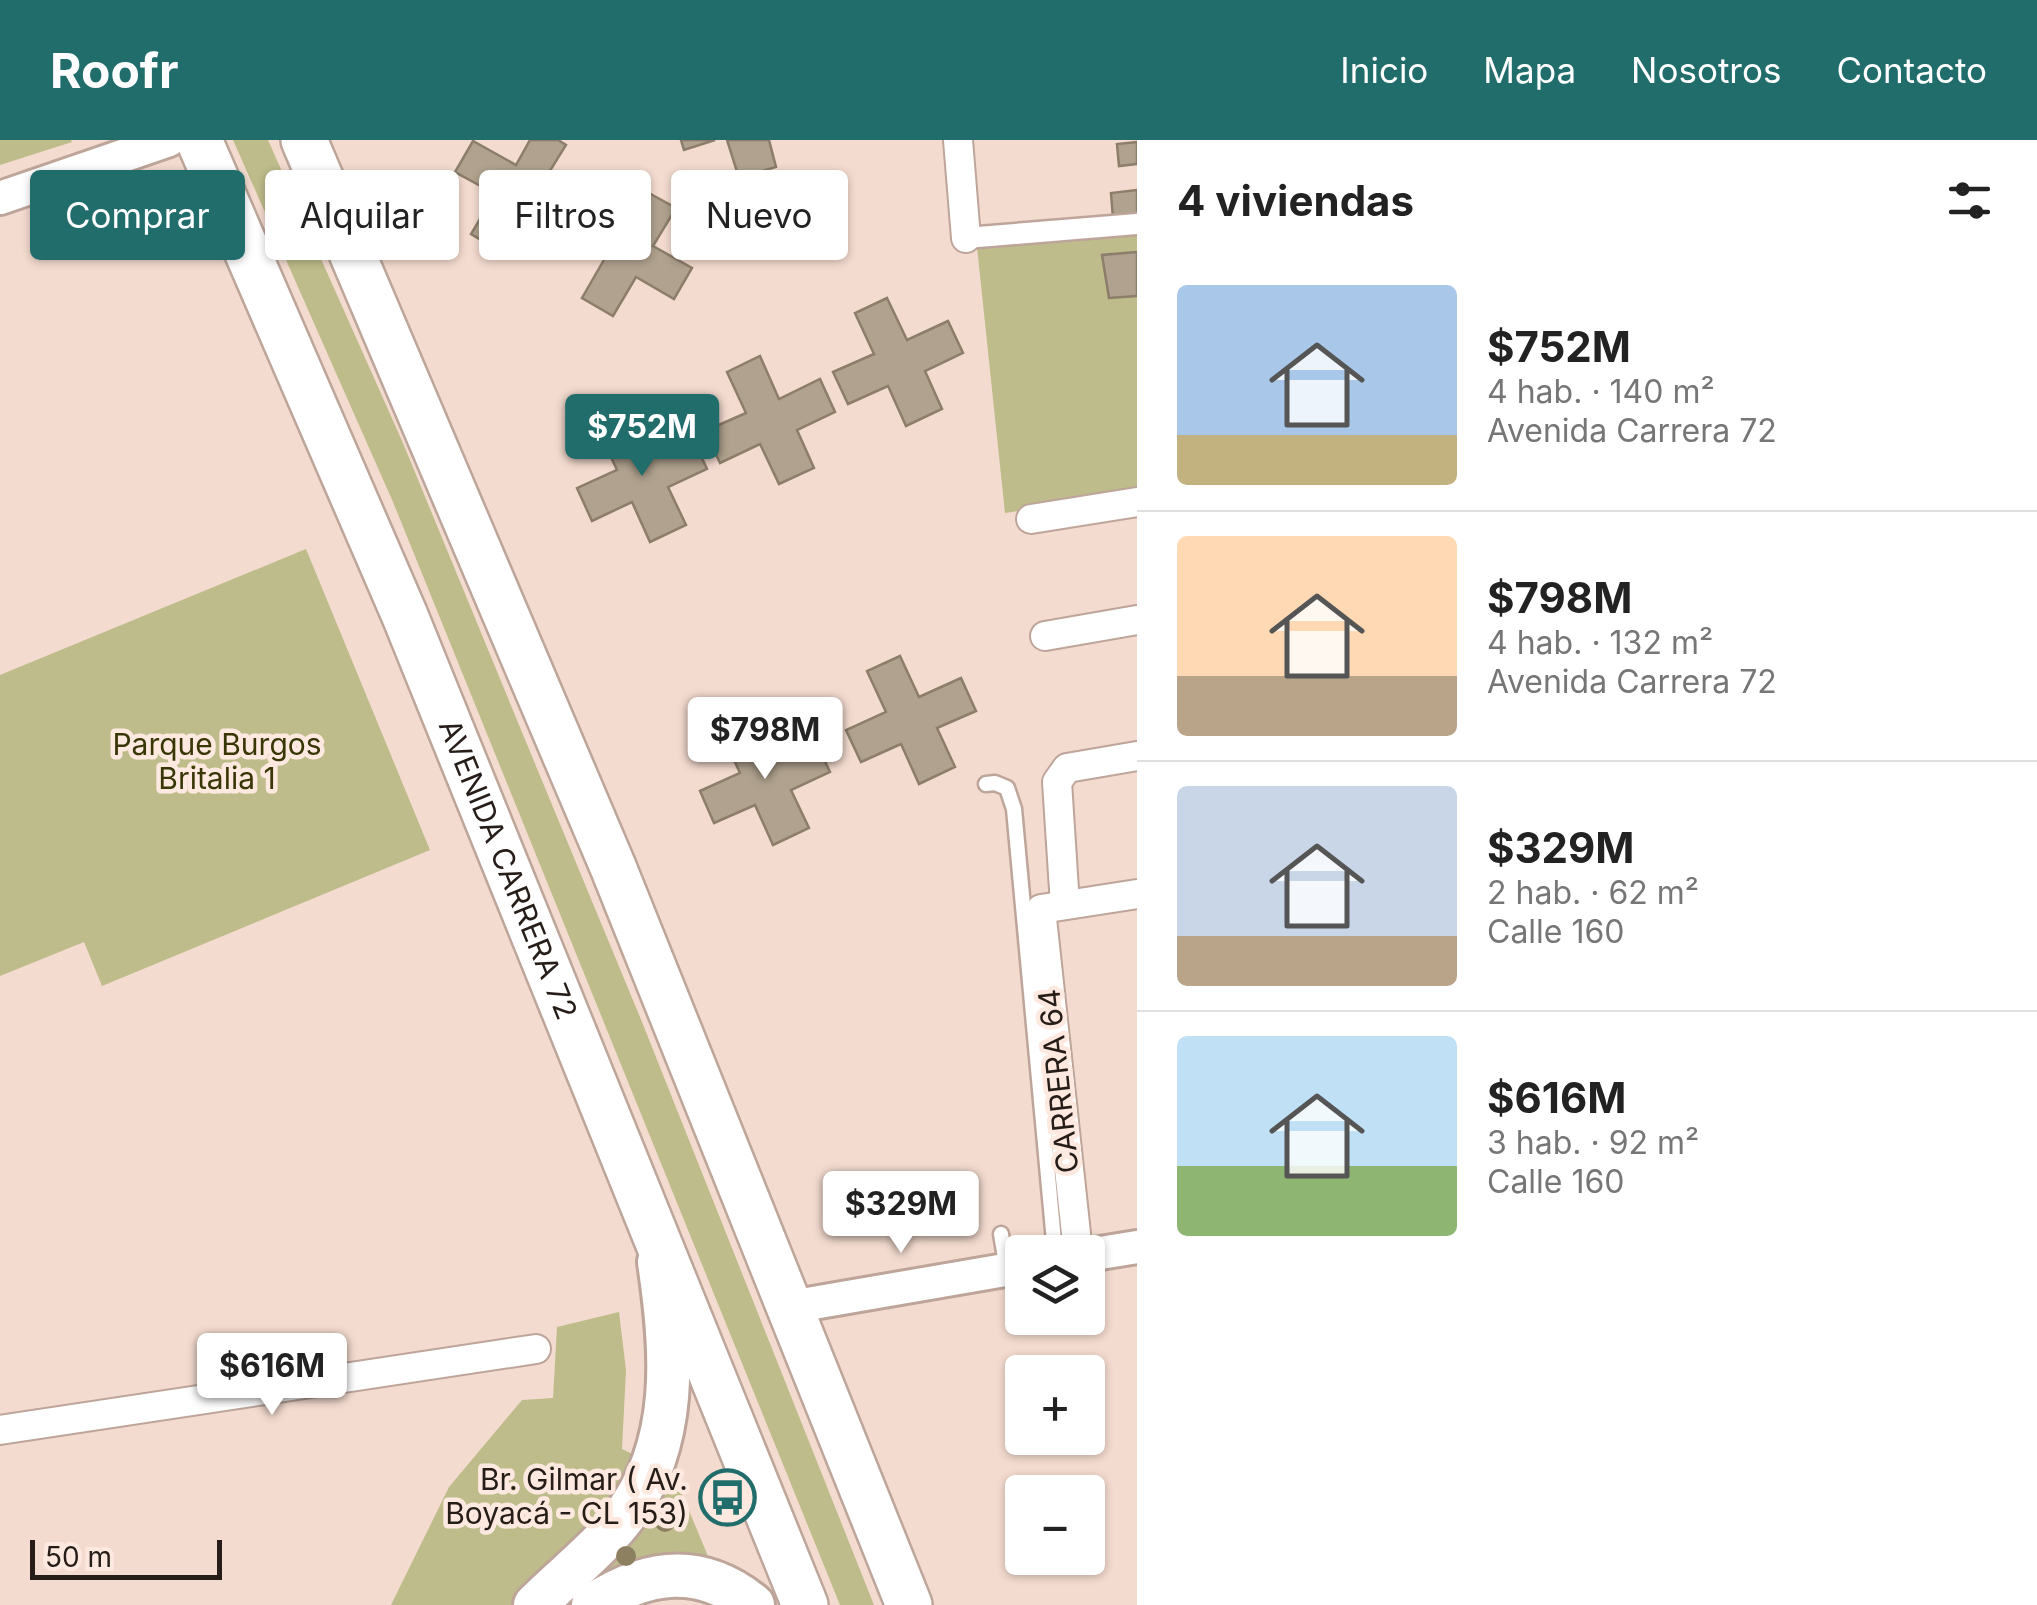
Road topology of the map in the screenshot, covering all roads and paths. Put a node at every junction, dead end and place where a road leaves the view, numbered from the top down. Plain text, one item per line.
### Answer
1 (169, 140) edge
2 (199, 140) edge
3 (304, 140) edge
4 (958, 140) edge
5 (0, 198) edge
6 (1137, 224) edge
7 (964, 239) joint
8 (1137, 502) edge
9 (1030, 519) dead end
10 (1137, 620) edge
11 (1045, 636) dead end
12 (1137, 756) edge
13 (986, 784) dead end
14 (1137, 894) edge
15 (1053, 907) junction
16 (653, 1227) junction
17 (1001, 1234) dead end
18 (1053, 1235) edge
19 (1077, 1235) edge
20 (1005, 1244) edge
21 (1137, 1246) edge
22 (1105, 1252) edge
23 (1005, 1270) edge
24 (790, 1307) junction
25 (536, 1349) dead end
26 (0, 1430) edge
27 (534, 1605) edge
28 (593, 1605) edge
29 (753, 1605) edge
30 (805, 1605) edge
31 (909, 1605) edge

1 - 5 street
2 - 16 highway, AVENIDA CARRERA 72
3 - 24 highway
4 - 7 street
6 - 7 street
8 - 9 street
10 - 11 street
12 - 15 street, CARRERA 64
13 - 18 lane
14 - 15 street
15 - 19 street, CARRERA 64
16 - 27 main road
16 - 30 highway, AVENIDA CARRERA 72
17 - 20 lane
21 - 22 street
23 - 24 street
24 - 31 highway
25 - 26 street
28 - 29 main road

